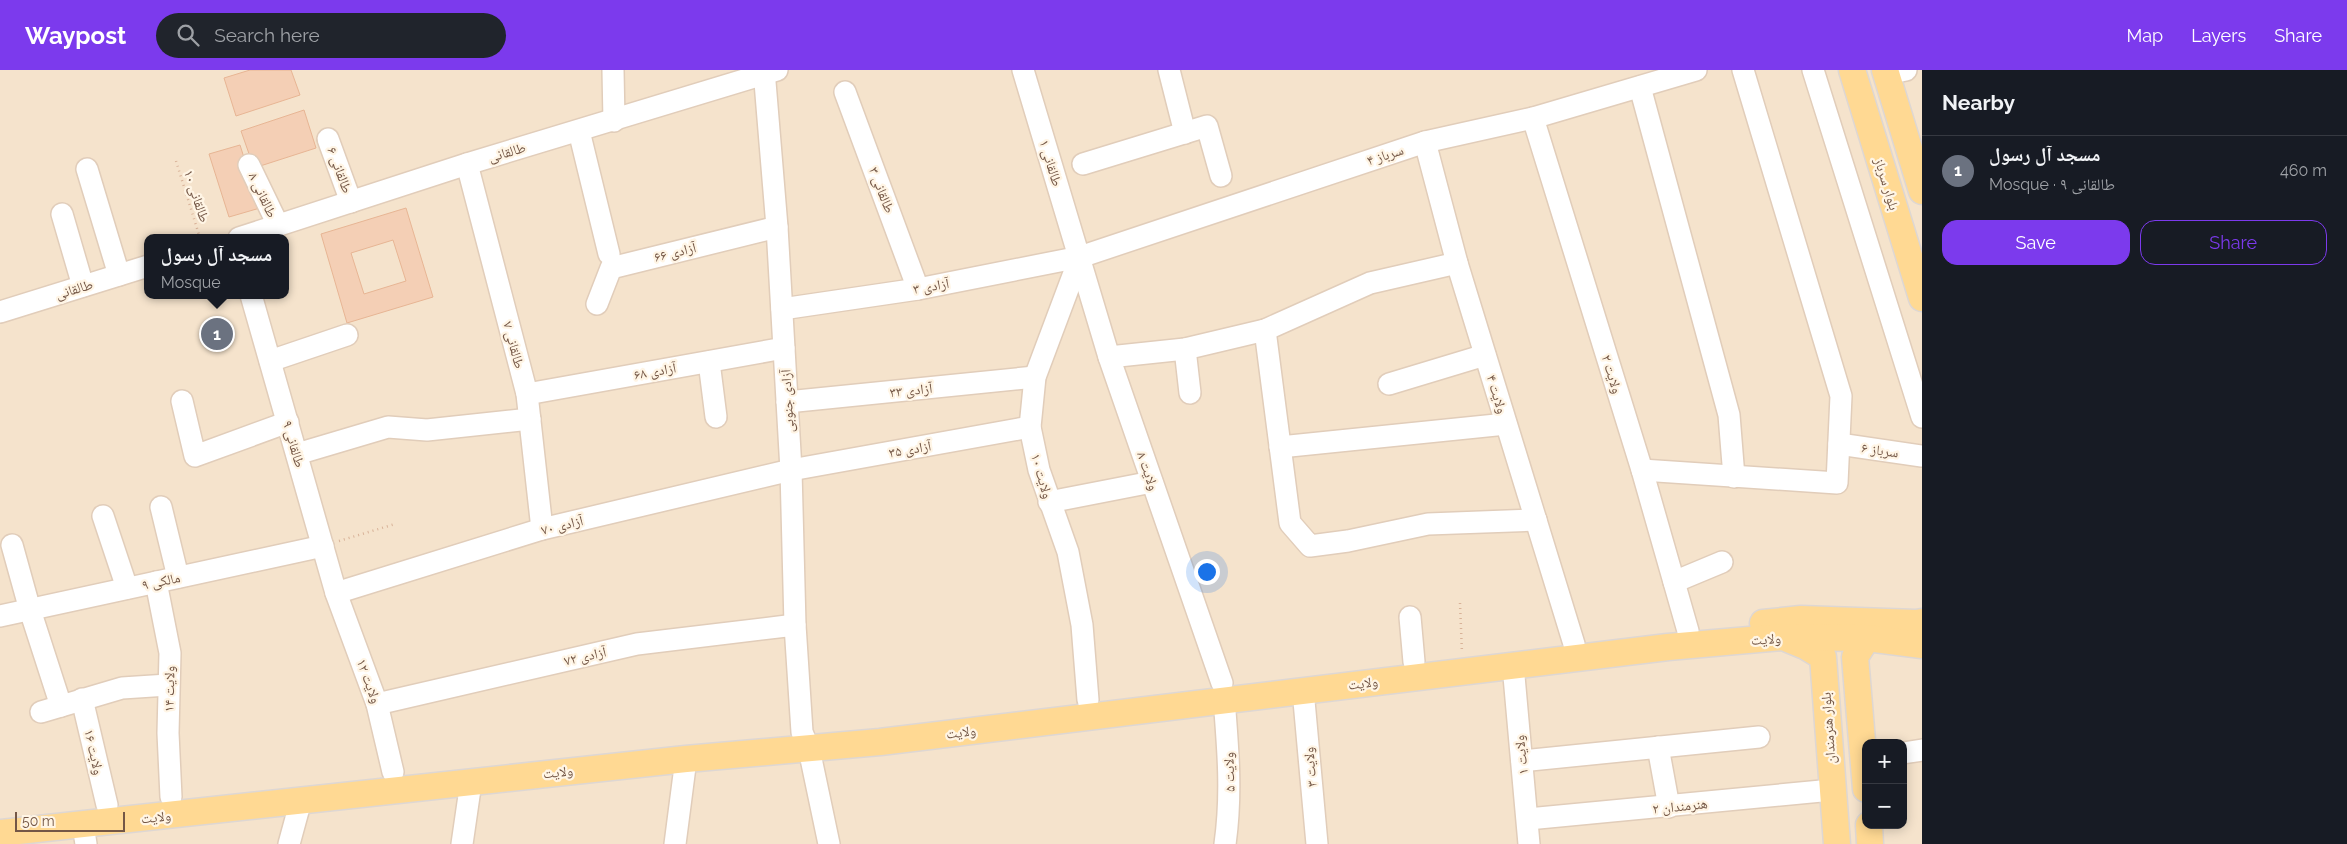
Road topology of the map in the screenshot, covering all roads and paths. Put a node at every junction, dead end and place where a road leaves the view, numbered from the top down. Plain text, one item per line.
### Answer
1 (613, 70) edge
2 (1022, 70) edge
3 (1169, 70) edge
4 (1696, 70) edge
5 (1743, 70) edge
6 (1813, 70) edge
7 (1852, 70) edge
8 (769, 71) edge
9 (1892, 71) edge
10 (1640, 87) junction
11 (845, 92) dead end
12 (1533, 118) junction
13 (614, 121) junction
14 (579, 131) junction
15 (1185, 133) junction
16 (328, 139) dead end
17 (1425, 142) junction
18 (176, 160) dead end
19 (467, 164) junction
20 (1083, 164) dead end
21 (249, 165) dead end
22 (87, 169) dead end
23 (1221, 176) dead end
24 (1922, 191) edge
25 (351, 202) junction
26 (62, 214) dead end
27 (278, 225) junction
28 (777, 227) junction
29 (199, 234) edge
30 (250, 234) edge
31 (608, 254) dead end
32 (1080, 257) junction
33 (1457, 263) junction
34 (144, 267) edge
35 (119, 275) junction
36 (83, 286) junction
37 (918, 288) junction
38 (1922, 298) edge
39 (253, 299) edge
40 (598, 304) dead end
41 (782, 310) junction
42 (0, 312) edge
43 (1265, 330) junction
44 (347, 335) dead end
45 (784, 348) junction
46 (1185, 348) junction
47 (1485, 355) junction
48 (1109, 357) junction
49 (270, 361) junction
50 (709, 362) junction
51 (1035, 378) junction
52 (1389, 384) dead end
53 (1190, 393) dead end
54 (527, 394) junction
55 (182, 402) dead end
56 (787, 402) junction
57 (716, 417) dead end
58 (1922, 417) edge
59 (530, 419) junction
60 (288, 422) junction
61 (1506, 424) junction
62 (1030, 427) junction
63 (1839, 444) junction
64 (1280, 447) junction
65 (297, 454) junction
66 (1922, 456) edge
67 (791, 470) junction
68 (1642, 470) junction
69 (1734, 476) junction
70 (1152, 482) junction
71 (1049, 502) junction
72 (161, 507) dead end
73 (103, 516) dead end
74 (1536, 520) junction
75 (395, 524) dead end
76 (542, 530) junction
77 (12, 545) dead end
78 (323, 546) junction
79 (1722, 562) dead end
80 (178, 577) junction
81 (156, 582) junction
82 (1674, 582) junction
83 (127, 588) junction
84 (336, 593) junction
85 (1460, 603) dead end
86 (30, 610) junction
87 (0, 616) edge
88 (1410, 617) dead end
89 (1922, 622) edge
90 (795, 625) junction
91 (1688, 631) junction
92 (1783, 637) junction
93 (1867, 638) junction
94 (1574, 644) junction
95 (1922, 645) edge
96 (1462, 656) junction
97 (1414, 662) junction
98 (1512, 665) junction
99 (168, 685) junction
100 (1303, 690) junction
101 (1223, 691) junction
102 (82, 698) junction
103 (1088, 700) junction
104 (378, 704) junction
105 (61, 706) junction
106 (41, 712) dead end
107 (1759, 737) dead end
108 (1862, 739) edge
109 (805, 740) junction
110 (1658, 747) junction
111 (1922, 750) edge
112 (1907, 752) edge
113 (686, 759) junction
114 (1522, 761) junction
115 (393, 772) junction
116 (471, 782) junction
117 (1832, 790) junction
118 (171, 797) junction
119 (301, 800) junction
120 (107, 805) junction
121 (1669, 807) junction
122 (0, 818) edge
123 (1528, 820) junction
124 (1869, 829) edge
125 (0, 834) edge
126 (85, 834) edge
127 (288, 844) edge
128 (462, 844) edge
129 (675, 844) edge
130 (829, 844) edge
131 (1225, 844) edge
132 (1317, 844) edge
133 (1529, 844) edge
134 (1837, 844) edge
135 (1870, 844) edge

1 - 13 street
2 - 32 street, طالقانی ۱
3 - 15 street
4 - 10 street, سرباز ۴
5 - 63 street
6 - 58 street
7 - 38 main road, بلوار سرباز
8 - 13 street, طالقانی
8 - 28 street, آزادی جنوبی
9 - 24 main road
10 - 12 street, سرباز ۴
10 - 69 street
11 - 37 street, طالقانی ۳
12 - 17 street, سرباز ۴
12 - 68 street, ولایت ۲
13 - 14 street, طالقانی
14 - 19 street, طالقانی
14 - 31 street
15 - 20 street
15 - 23 street
16 - 25 street, طالقانی ۶
17 - 32 street, سرباز ۴
17 - 33 street, ولایت ۴
18 - 29 path, طالقانی ۱۰
19 - 25 street, طالقانی
19 - 54 street, طالقانی ۷
21 - 27 street, طالقانی ۸
22 - 35 street
25 - 27 street, طالقانی
26 - 36 street
27 - 30 street, طالقانی
28 - 40 street, آزادی ۶۶
28 - 41 street, آزادی جنوبی
32 - 37 street, آزادی ۳
32 - 48 street, ولایت ۸
32 - 51 street, ولایت ۱۰
33 - 43 street
33 - 47 street, ولایت ۴
34 - 35 street, طالقانی
35 - 36 street, طالقانی
36 - 42 street, طالقانی
37 - 41 street, آزادی ۳
39 - 49 street, طالقانی ۹
41 - 45 street, آزادی جنوبی
43 - 46 street
43 - 64 street
44 - 49 street
45 - 50 street, آزادی ۶۸
45 - 56 street, آزادی جنوبی
46 - 48 street
46 - 53 street
47 - 52 street
47 - 61 street, ولایت ۴
48 - 70 street, ولایت ۸
49 - 60 street, طالقانی ۹
50 - 54 street, آزادی ۶۸
50 - 57 street
51 - 56 street, آزادی ۳۳
51 - 62 street, ولایت ۱۰
54 - 59 street, طالقانی ۷
55 - 60 street
56 - 67 street, آزادی جنوبی
59 - 65 street
59 - 76 street, طالقانی ۷
60 - 65 street, طالقانی ۹
61 - 64 street
61 - 74 street, ولایت ۴
62 - 67 street, آزادی ۳۵
62 - 71 street, ولایت ۱۰
63 - 66 street, سرباز ۶
63 - 69 street
64 - 74 street
65 - 78 street, طالقانی ۹
67 - 76 street, آزادی ۷۰
67 - 90 street, آزادی جنوبی
68 - 69 street
68 - 82 street, ولایت ۲
70 - 71 street
70 - 101 street, ولایت ۸
71 - 103 street, ولایت ۱۰
72 - 80 street
73 - 83 street
74 - 94 street, ولایت ۴
75 - 78 path
76 - 84 street, آزادی ۷۰
77 - 86 street
78 - 80 street, مالکی ۹
78 - 84 street, طالقانی ۹
79 - 82 street
80 - 81 street, مالکی ۹
81 - 83 street, مالکی ۹
81 - 99 street, ولایت ۱۴
82 - 91 street, ولایت ۲
83 - 86 street, مالکی ۹
84 - 104 street, ولایت ۱۲
85 - 96 path
86 - 87 street, مالکی ۹
86 - 105 street
88 - 97 street
89 - 91 main road, ولایت
90 - 104 street, آزادی ۷۲
90 - 109 street, آزادی جنوبی
91 - 94 main road, ولایت
92 - 93 main road, ولایت
92 - 98 main road, ولایت
92 - 117 main road, بلوار هنرمندان
93 - 95 main road, ولایت
93 - 108 main road
94 - 96 main road, ولایت
96 - 97 main road, ولایت
97 - 101 main road, ولایت
98 - 100 main road, ولایت
98 - 114 street, ولایت ۱
99 - 102 street
99 - 118 street, ولایت ۱۴
100 - 101 main road, ولایت
100 - 132 street, ولایت ۳
101 - 103 main road, ولایت
101 - 109 main road, ولایت
101 - 131 street, ولایت ۵
102 - 105 street
102 - 120 street, ولایت ۱۶
103 - 109 main road, ولایت
104 - 115 street, ولایت ۱۲
105 - 106 street
107 - 110 street
109 - 113 main road, ولایت
109 - 115 main road, ولایت
109 - 130 street, آزادی جنوبی
110 - 114 street
110 - 121 street
111 - 112 street
113 - 116 main road, ولایت
113 - 129 street
114 - 123 street, ولایت ۱
115 - 118 main road, ولایت
116 - 119 main road, ولایت
116 - 128 street
117 - 121 street, هنرمندان ۲
117 - 134 main road, بلوار هنرمندان
118 - 120 main road, ولایت
119 - 126 main road, ولایت
119 - 127 street
120 - 122 main road, ولایت
121 - 123 street, هنرمندان ۲
123 - 133 street, ولایت ۱
124 - 135 main road
125 - 126 main road, ولایت

